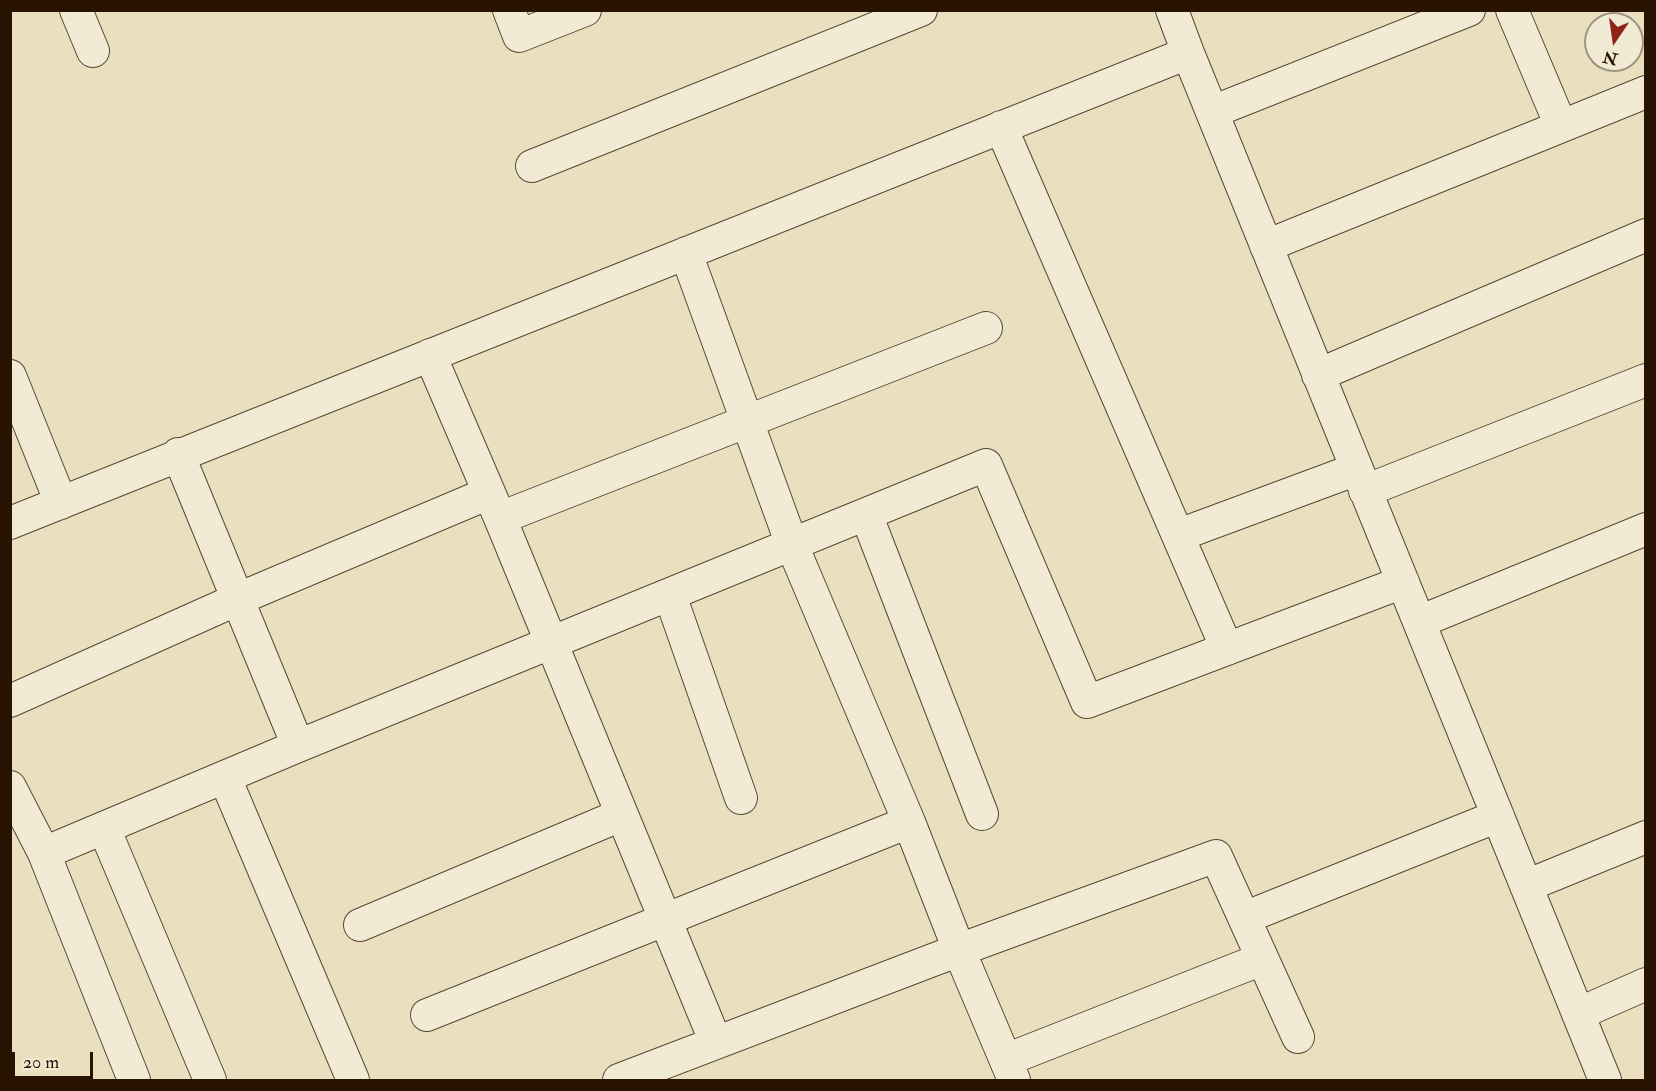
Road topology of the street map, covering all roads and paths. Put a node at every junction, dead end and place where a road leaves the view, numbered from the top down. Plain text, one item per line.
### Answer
1 (76, 10) edge
2 (509, 10) edge
3 (585, 10) edge
4 (921, 10) edge
5 (1172, 10) edge
6 (1469, 10) edge
7 (1512, 10) edge
8 (93, 51) dead end
9 (1188, 52) junction
10 (1646, 92) edge
11 (1212, 112) junction
12 (1561, 126) junction
13 (1001, 127) junction
14 (532, 166) dead end
15 (1646, 235) edge
16 (1266, 246) junction
17 (686, 253) junction
18 (986, 328) dead end
19 (430, 356) junction
20 (1318, 375) junction
21 (10, 376) edge
22 (1646, 381) edge
23 (746, 422) junction
24 (178, 454) junction
25 (1361, 480) junction
26 (61, 503) junction
27 (494, 505) junction
28 (866, 514) junction
29 (10, 523) edge
30 (1646, 530) edge
31 (1179, 535) junction
32 (792, 545) junction
33 (1403, 582) junction
34 (670, 595) junction
35 (238, 599) junction
36 (1419, 622) junction
37 (553, 643) junction
38 (1227, 649) junction
39 (10, 701) edge
40 (298, 746) junction
41 (225, 778) junction
42 (10, 787) edge
43 (741, 798) dead end
44 (982, 814) dead end
45 (621, 815) junction
46 (1498, 816) junction
47 (909, 822) junction
48 (104, 828) junction
49 (1646, 837) edge
50 (44, 853) junction
51 (1526, 886) junction
52 (1244, 918) junction
53 (665, 920) junction
54 (360, 925) dead end
55 (959, 950) junction
56 (1262, 959) junction
57 (1646, 984) edge
58 (1578, 1014) junction
59 (427, 1015) dead end
60 (1298, 1037) dead end
61 (716, 1043) junction
62 (1010, 1070) edge
63 (638, 1077) edge
64 (134, 1080) edge
65 (210, 1080) edge
66 (352, 1080) edge
67 (1605, 1080) edge

1 - 8 street
2 - 3 street
4 - 14 street
5 - 9 street
6 - 11 street
7 - 12 street
9 - 11 street
9 - 13 street
10 - 12 street
11 - 16 street
12 - 16 street
13 - 17 street
13 - 31 street
15 - 20 street
16 - 20 street
17 - 19 street
17 - 23 street
18 - 23 street
19 - 24 street
19 - 27 street
20 - 25 street
21 - 26 street
22 - 25 street
23 - 27 street
23 - 32 street
24 - 26 street
24 - 35 street
25 - 31 street
25 - 33 street
26 - 29 street
27 - 35 street
27 - 37 street
28 - 32 street
28 - 38 street
28 - 44 street
30 - 36 street
31 - 38 street
32 - 34 street
32 - 47 street
33 - 36 street
33 - 38 street
34 - 37 street
34 - 43 street
35 - 39 street
35 - 40 street
36 - 46 street
37 - 40 street
37 - 45 street
40 - 41 street
41 - 48 street
41 - 66 street
42 - 50 street
45 - 53 street
45 - 54 street
46 - 51 street
46 - 52 street
47 - 53 street
47 - 55 street
48 - 50 street
48 - 65 street
49 - 51 street
50 - 64 street
51 - 58 street
52 - 55 street
52 - 56 street
53 - 59 street
53 - 61 street
55 - 61 street
55 - 62 street
56 - 60 street
56 - 62 street
57 - 58 street
58 - 67 street
61 - 63 street

